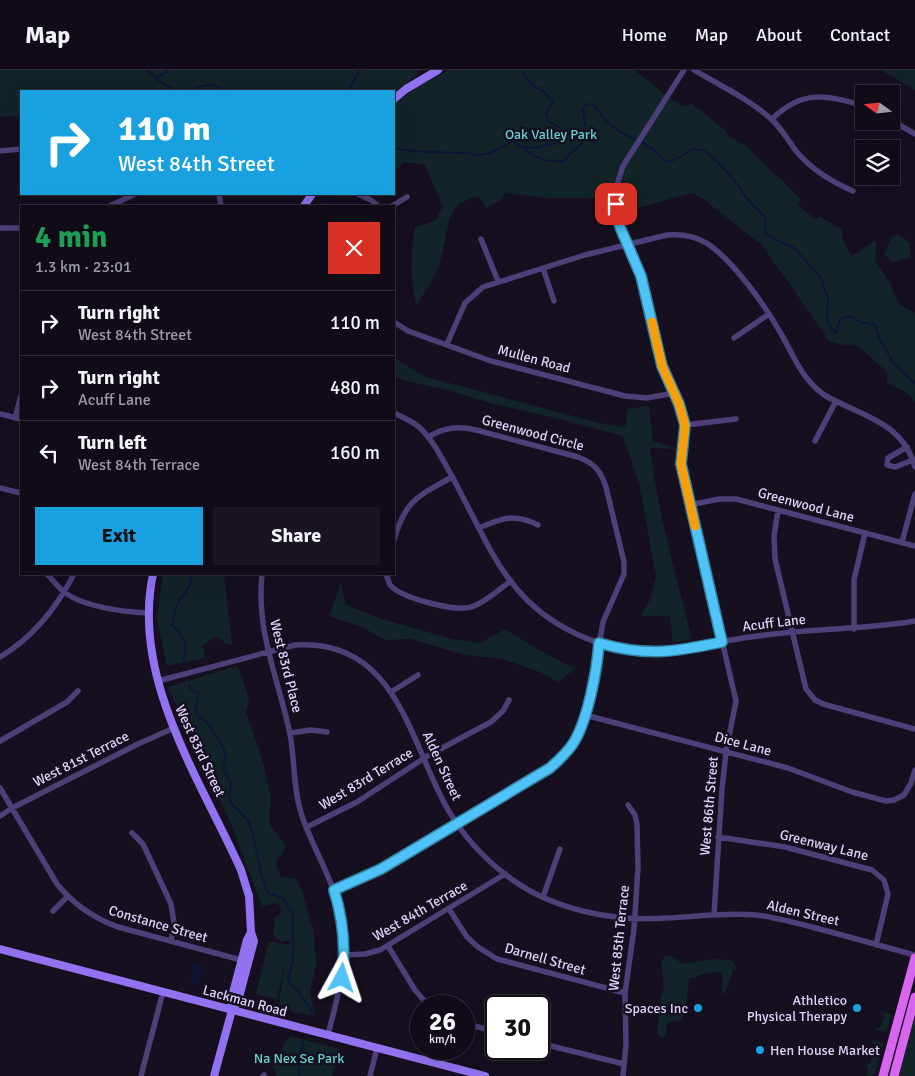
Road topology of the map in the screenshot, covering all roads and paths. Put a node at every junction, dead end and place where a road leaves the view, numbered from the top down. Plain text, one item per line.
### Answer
1 (438, 70) edge
2 (684, 70) edge
3 (694, 70) edge
4 (425, 73) edge
5 (395, 98) edge
6 (855, 104) edge
7 (772, 119) junction
8 (900, 125) edge
9 (915, 134) edge
10 (20, 149) edge
11 (0, 151) edge
12 (853, 191) dead end
13 (133, 195) edge
14 (360, 195) edge
15 (407, 197) dead end
16 (112, 205) edge
17 (377, 205) edge
18 (394, 205) edge
19 (0, 228) edge
20 (20, 228) edge
21 (481, 239) dead end
22 (629, 245) junction
23 (543, 268) junction
24 (498, 281) junction
25 (554, 301) dead end
26 (770, 314) junction
27 (395, 323) edge
28 (734, 338) dead end
29 (447, 344) junction
30 (674, 392) junction
31 (836, 401) junction
32 (20, 403) edge
33 (0, 414) edge
34 (395, 414) edge
35 (18, 418) edge
36 (736, 420) dead end
37 (685, 425) junction
38 (428, 437) junction
39 (815, 442) dead end
40 (907, 447) junction
41 (913, 460) junction
42 (915, 467) edge
43 (452, 478) junction
44 (0, 488) edge
45 (20, 493) edge
46 (915, 494) edge
47 (690, 505) junction
48 (778, 510) junction
49 (538, 525) dead end
50 (479, 528) junction
51 (865, 533) junction
52 (395, 537) edge
53 (902, 542) junction
54 (915, 546) edge
55 (48, 575) edge
56 (73, 575) edge
57 (153, 575) edge
58 (262, 575) edge
59 (386, 575) edge
60 (511, 581) junction
61 (64, 592) junction
62 (148, 613) junction
63 (915, 621) edge
64 (854, 628) junction
65 (791, 632) junction
66 (722, 642) junction
67 (599, 643) junction
68 (268, 652) junction
69 (0, 657) edge
70 (418, 675) dead end
71 (158, 681) junction
72 (78, 691) dead end
73 (391, 692) junction
74 (509, 700) dead end
75 (585, 715) junction
76 (174, 728) junction
77 (915, 729) edge
78 (327, 732) dead end
79 (290, 733) junction
80 (0, 741) edge
81 (726, 752) junction
82 (424, 759) junction
83 (915, 770) edge
84 (0, 788) edge
85 (628, 805) dead end
86 (12, 808) junction
87 (0, 816) edge
88 (457, 824) junction
89 (307, 826) junction
90 (132, 834) dead end
91 (718, 837) junction
92 (560, 849) dead end
93 (505, 874) junction
94 (334, 890) junction
95 (67, 897) junction
96 (543, 897) junction
97 (449, 909) junction
98 (53, 911) dead end
99 (714, 914) junction
100 (635, 918) junction
101 (171, 941) junction
102 (876, 945) junction
103 (388, 946) junction
104 (0, 949) edge
105 (344, 954) junction
106 (915, 956) edge
107 (245, 961) junction
108 (164, 992) junction
109 (625, 993) junction
110 (419, 995) edge
111 (915, 997) edge
112 (232, 1010) junction
113 (328, 1035) junction
114 (550, 1046) edge
115 (377, 1048) junction
116 (624, 1064) junction
117 (141, 1076) edge
118 (214, 1076) edge
119 (370, 1076) edge
120 (484, 1076) edge
121 (623, 1076) edge
122 (883, 1076) edge
123 (894, 1076) edge

1 - 4 street
2 - 22 street
3 - 7 street
4 - 5 street
6 - 7 street
7 - 12 street
8 - 9 street
10 - 11 street
13 - 16 street
14 - 17 street
15 - 18 street
19 - 20 street
21 - 24 street
22 - 23 street
22 - 26 street
22 - 30 street
23 - 24 street
23 - 25 street
24 - 29 street
26 - 28 street
26 - 31 street
27 - 29 street, Mullen Road
29 - 30 street, Mullen Road
30 - 37 street
31 - 39 street
31 - 40 street
32 - 35 street
33 - 35 street
34 - 38 street, Acuff Lane
36 - 37 street
37 - 47 street
38 - 43 street, Acuff Lane
38 - 67 street, Greenwood Circle
40 - 41 street
40 - 41 street
41 - 42 street
43 - 50 street, Acuff Lane
43 - 52 street
44 - 45 street
46 - 53 street
47 - 48 street, Greenwood Lane
47 - 66 street
48 - 51 street, Greenwood Lane
48 - 65 street
49 - 50 street
50 - 60 street, Acuff Lane
51 - 53 street, Greenwood Lane
51 - 64 street
53 - 54 street, Greenwood Lane
55 - 61 street
56 - 61 street
57 - 62 street, West 83rd Street
58 - 68 street, West 83rd Place
59 - 60 street
60 - 67 street, Acuff Lane
61 - 62 street
61 - 69 street
62 - 71 street, West 83rd Street
63 - 64 street, Acuff Lane
64 - 65 street, Acuff Lane
65 - 66 street, Acuff Lane
65 - 77 street
66 - 67 street, Acuff Lane
66 - 81 street, West 86th Street
67 - 75 street, Greenwood Circle
68 - 71 street, Alden Street
68 - 73 street, Alden Street
68 - 79 street, West 83rd Place
70 - 73 street
71 - 76 street, West 83rd Street
72 - 80 street
73 - 82 street, Alden Street
74 - 82 street, West 83rd Terrace
75 - 81 street, Dice Lane
75 - 88 street, Greenwood Circle
76 - 86 street, West 81st Terrace
76 - 107 street, West 83rd Street
78 - 79 street, West 83rd Place
79 - 89 street, West 83rd Place
81 - 83 street, Dice Lane
81 - 91 street, West 86th Street
82 - 88 street, Alden Street
82 - 89 street, West 83rd Terrace
84 - 86 street, Constance Street
85 - 100 street, West 85th Terrace
86 - 87 street, West 81st Terrace
86 - 95 street, Constance Street
88 - 93 street, Alden Street
88 - 94 street, Greenwood Circle
89 - 94 street, West 83rd Place
90 - 101 street
91 - 99 street, West 86th Street
91 - 102 street, Greenway Lane
92 - 96 street
93 - 96 street, Alden Street
93 - 97 street, West 84th Terrace
94 - 105 street, West 83rd Place
95 - 98 street
95 - 101 street, Constance Street
96 - 100 street, Alden Street
97 - 103 street, West 84th Terrace
97 - 109 street, Darnell Street
99 - 100 street, Alden Street
99 - 102 street, Alden Street
100 - 109 street, West 85th Terrace
101 - 107 street, Constance Street
102 - 106 street, Alden Street
103 - 105 street, West 84th Terrace
103 - 110 street
104 - 108 street, Lackman Road
105 - 113 street, West 83rd Place
106 - 122 main road
107 - 112 street, West 83rd Street
108 - 112 street, Lackman Road
108 - 117 street
109 - 116 street, West 85th Terrace
111 - 123 main road
112 - 113 street, Lackman Road
112 - 118 street, West 83rd Street
113 - 115 street, Lackman Road
114 - 116 street
115 - 119 street
115 - 120 street, Lackman Road
116 - 121 street, West 85th Terrace

